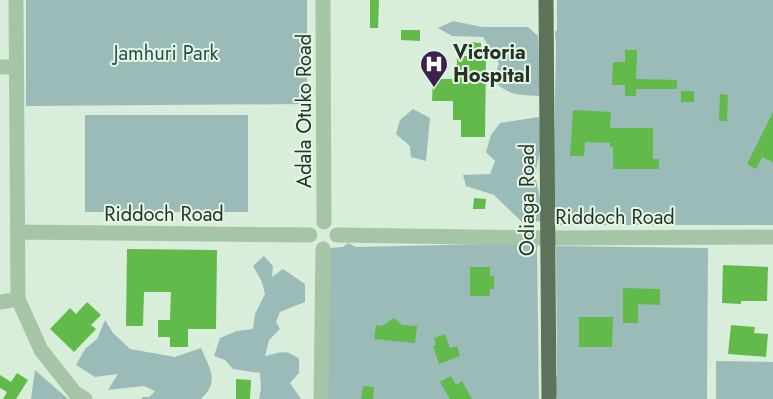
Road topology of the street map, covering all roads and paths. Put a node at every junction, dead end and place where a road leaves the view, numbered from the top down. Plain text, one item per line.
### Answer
1 (16, 0) edge
2 (323, 0) edge
3 (546, 0) edge
4 (0, 67) edge
5 (16, 67) junction
6 (324, 222) junction
7 (17, 232) junction
8 (310, 235) junction
9 (337, 235) junction
10 (773, 236) edge
11 (547, 238) junction
12 (323, 249) junction
13 (18, 300) junction
14 (0, 302) edge
15 (85, 399) edge
16 (322, 399) edge
17 (549, 399) edge

1 - 5 street
2 - 6 street, Adala Otuko Road
3 - 11 main road, Odiaga Road
4 - 5 street
5 - 7 street
6 - 8 street
6 - 9 street
7 - 8 street, Riddoch Road
7 - 13 street
8 - 12 street
9 - 11 street, Riddoch Road
9 - 12 street
10 - 11 street, Riddoch Road
11 - 17 main road, Odiaga Road
12 - 16 street
13 - 14 street
13 - 15 street

